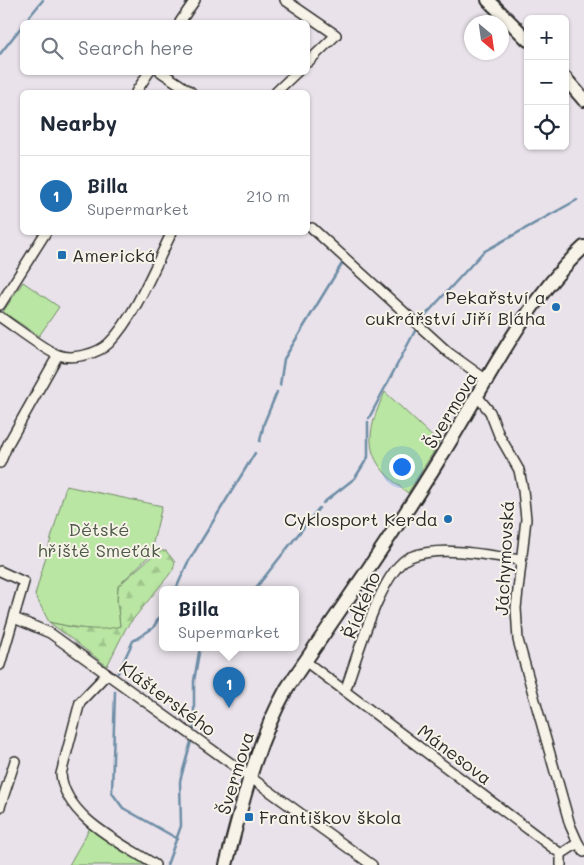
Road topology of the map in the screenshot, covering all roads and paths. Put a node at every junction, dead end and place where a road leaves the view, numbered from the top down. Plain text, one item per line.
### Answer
1 (195, 0) edge
2 (285, 0) edge
3 (488, 0) edge
4 (181, 20) edge
5 (524, 36) edge
6 (310, 60) edge
7 (147, 75) edge
8 (166, 75) edge
9 (294, 75) edge
10 (569, 83) edge
11 (137, 90) edge
12 (188, 90) edge
13 (278, 90) edge
14 (584, 100) edge
15 (312, 228) dead end
16 (44, 235) edge
17 (170, 235) edge
18 (584, 247) edge
19 (0, 305) edge
20 (0, 317) edge
21 (58, 355) junction
22 (488, 381) junction
23 (478, 397) junction
24 (0, 463) edge
25 (520, 560) junction
26 (0, 572) edge
27 (14, 618) junction
28 (305, 661) junction
29 (0, 665) edge
30 (107, 674) junction
31 (345, 692) junction
32 (15, 761) dead end
33 (249, 775) junction
34 (0, 807) edge
35 (578, 844) junction
36 (584, 852) edge
37 (561, 854) junction
38 (155, 865) edge
39 (226, 865) edge
40 (372, 865) edge
41 (561, 865) edge

1 - 4 street
2 - 6 street
3 - 5 street
7 - 11 street
8 - 12 street
9 - 13 street
10 - 14 street
15 - 22 street
16 - 19 street
17 - 21 street
18 - 22 street, Švermova
20 - 21 street
21 - 24 street
22 - 23 street, Švermova
23 - 25 street, Jáchymovská
23 - 28 street, Švermova
25 - 31 street, Řídkého
25 - 35 street, Jáchymovská
26 - 27 street
27 - 29 street
27 - 30 street, Klášterského
28 - 31 street, Mánesova
28 - 33 street, Švermova
30 - 33 street, Klášterského
30 - 38 street
31 - 37 street, Mánesova
32 - 34 street
33 - 39 street, Švermova
33 - 40 street, Klášterského
35 - 36 street
35 - 37 street
37 - 41 street

